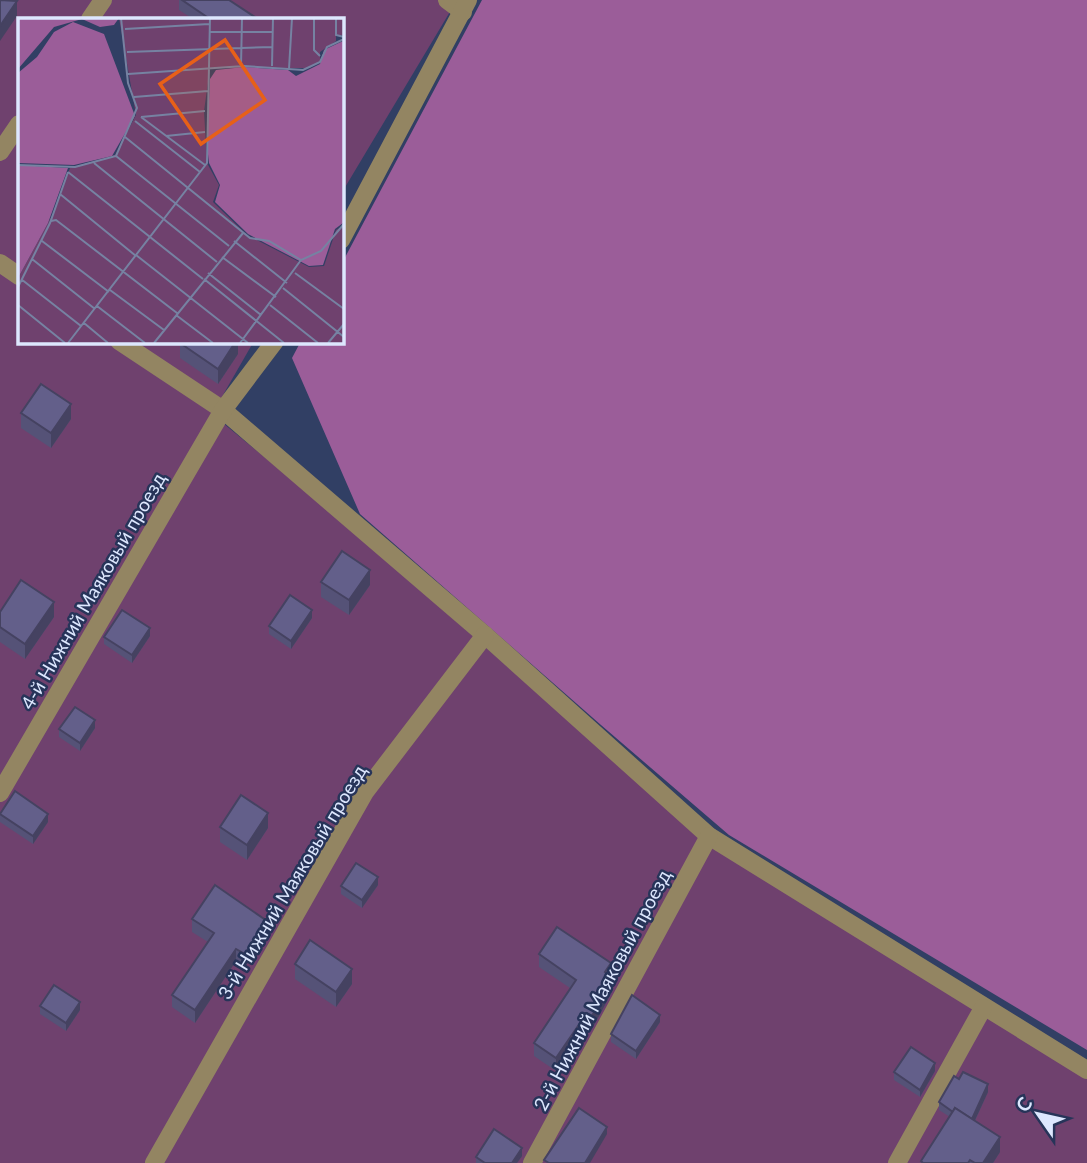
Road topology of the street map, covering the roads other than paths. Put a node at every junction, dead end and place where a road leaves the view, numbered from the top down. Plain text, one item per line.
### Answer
1 (103, 0) edge
2 (447, 0) edge
3 (466, 6) edge
4 (91, 18) edge
5 (18, 125) edge
6 (0, 152) edge
7 (343, 236) edge
8 (0, 264) edge
9 (18, 275) edge
10 (122, 343) edge
11 (273, 343) edge
12 (223, 410) junction
13 (485, 635) junction
14 (0, 793) edge
15 (709, 836) junction
16 (983, 1008) junction
17 (1087, 1070) edge
18 (154, 1163) edge
19 (532, 1163) edge
20 (897, 1163) edge

1 - 4 street
2 - 3 street
3 - 7 street
5 - 6 street
8 - 9 street
10 - 12 street
11 - 12 street, 4-й Нижний Маяковый проезд
12 - 13 street
12 - 14 street, 4-й Нижний Маяковый проезд
13 - 15 street
13 - 18 street, 3-й Нижний Маяковый проезд
15 - 16 street
15 - 19 street, 2-й Нижний Маяковый проезд
16 - 17 street
16 - 20 street

